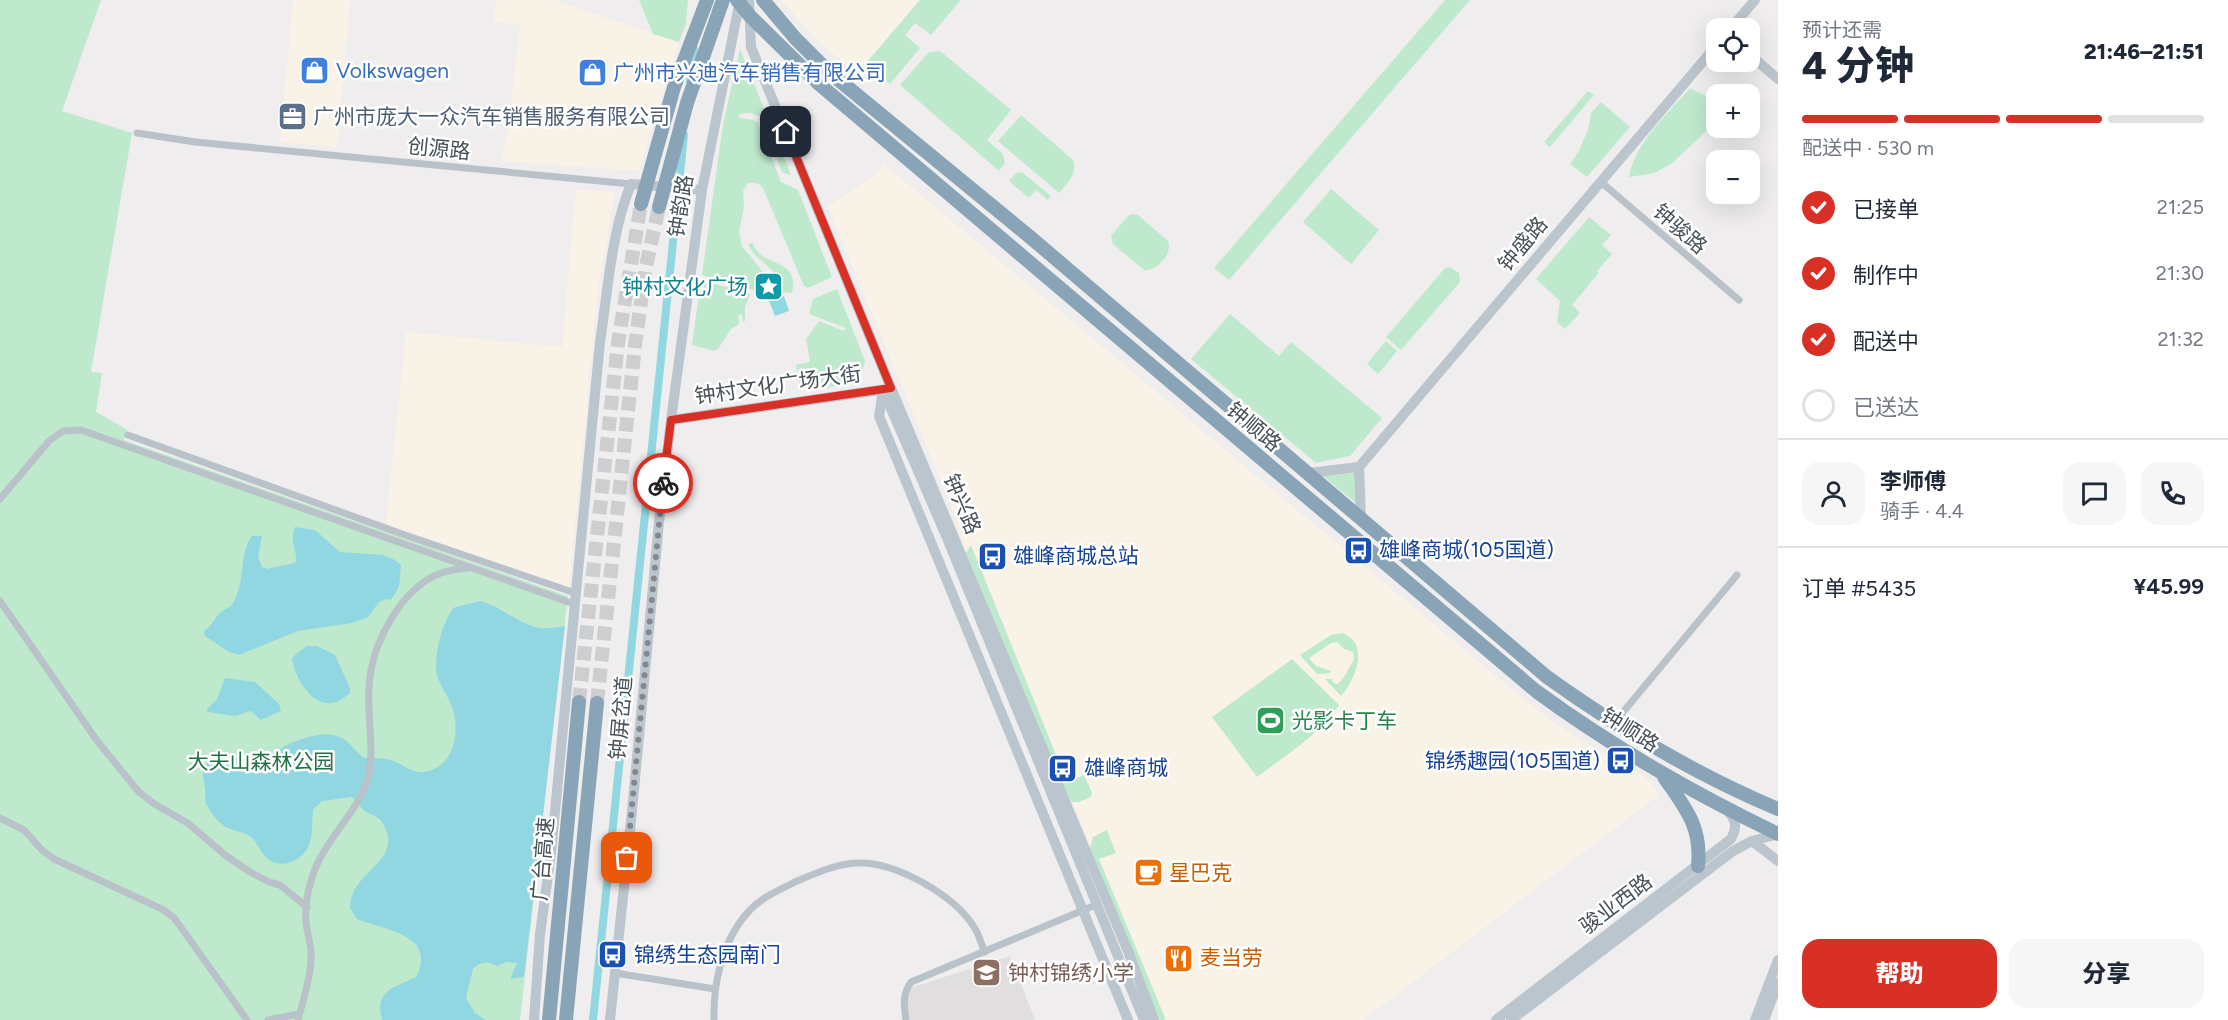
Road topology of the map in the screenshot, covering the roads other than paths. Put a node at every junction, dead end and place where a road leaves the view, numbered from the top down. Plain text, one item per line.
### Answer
1 (707, 0) edge
2 (723, 0) edge
3 (763, 0) edge
4 (1755, 0) edge
5 (741, 1) edge
6 (750, 16) junction
7 (1740, 18) edge
8 (1706, 58) edge
9 (1760, 63) edge
10 (1778, 79) edge
11 (137, 134) dead end
12 (955, 174) junction
13 (1601, 182) junction
14 (631, 184) junction
15 (941, 188) junction
16 (698, 190) junction
17 (641, 204) tunnel mouth
18 (659, 207) tunnel mouth
19 (1738, 300) dead end
20 (887, 389) junction
21 (671, 420) junction
22 (128, 435) dead end
23 (1359, 467) junction
24 (1309, 473) junction
25 (0, 499) edge
26 (1361, 520) junction
27 (469, 568) junction
28 (1737, 575) dead end
29 (574, 599) junction
30 (0, 600) edge
31 (579, 702) tunnel mouth
32 (597, 703) tunnel mouth
33 (1614, 723) junction
34 (1663, 775) junction
35 (1725, 809) junction
36 (1778, 809) edge
37 (0, 818) edge
38 (1778, 834) edge
39 (1752, 841) junction
40 (1778, 861) edge
41 (1698, 866) junction
42 (1098, 904) junction
43 (307, 907) junction
44 (1083, 911) junction
45 (985, 952) junction
46 (1778, 960) edge
47 (615, 973) junction
48 (1778, 983) edge
49 (715, 989) junction
50 (298, 1017) edge
51 (247, 1020) edge
52 (268, 1020) edge
53 (534, 1020) edge
54 (549, 1020) edge
55 (566, 1020) edge
56 (610, 1020) edge
57 (714, 1020) edge
58 (906, 1020) edge
59 (1128, 1020) edge
60 (1144, 1020) edge
61 (1154, 1020) edge
62 (1496, 1020) edge
63 (1511, 1020) edge
64 (1755, 1020) edge
65 (1764, 1020) edge

1 - 17 highway
2 - 18 highway
3 - 12 highway, 钟顺路
4 - 7 main road
5 - 6 highway, 钟顺路
5 - 16 main road, 钟韵路
6 - 15 highway, 钟顺路
6 - 20 main road, 钟兴路
8 - 13 main road, 钟盛路
9 - 10 main road
11 - 14 street, 创源路
12 - 15 highway
12 - 24 highway, 钟顺路
13 - 19 street, 钟骏路
13 - 23 main road, 钟盛路
14 - 16 main road
14 - 29 main road
15 - 34 highway, 钟顺路
16 - 21 main road, 钟韵路
20 - 21 main road, 钟村文化广场大街
20 - 42 main road, 钟兴路
20 - 44 main road
20 - 61 main road, 钟兴路
21 - 47 main road, 钟屏岔道
22 - 29 street
23 - 24 main road
23 - 26 main road
24 - 26 highway, 钟顺路
25 - 27 street
26 - 33 highway, 钟顺路
27 - 29 street
27 - 43 street
28 - 33 street
29 - 53 main road
30 - 43 street
31 - 54 highway, 广台高速
32 - 55 highway, 广台高速
33 - 36 highway, 钟顺路
34 - 35 highway, 钟顺路
34 - 41 highway
35 - 38 highway, 钟顺路
35 - 41 main road, 骏业西路
37 - 51 street
38 - 39 main road, 骏业西路
39 - 40 main road
39 - 63 main road, 骏业西路
41 - 62 main road, 骏业西路
42 - 44 street
42 - 60 main road, 钟兴路
43 - 50 street
44 - 45 street
44 - 59 main road
45 - 49 street
45 - 58 street
46 - 64 main road
47 - 49 street
47 - 56 main road, 钟屏岔道
48 - 65 main road
49 - 57 street
50 - 52 street

